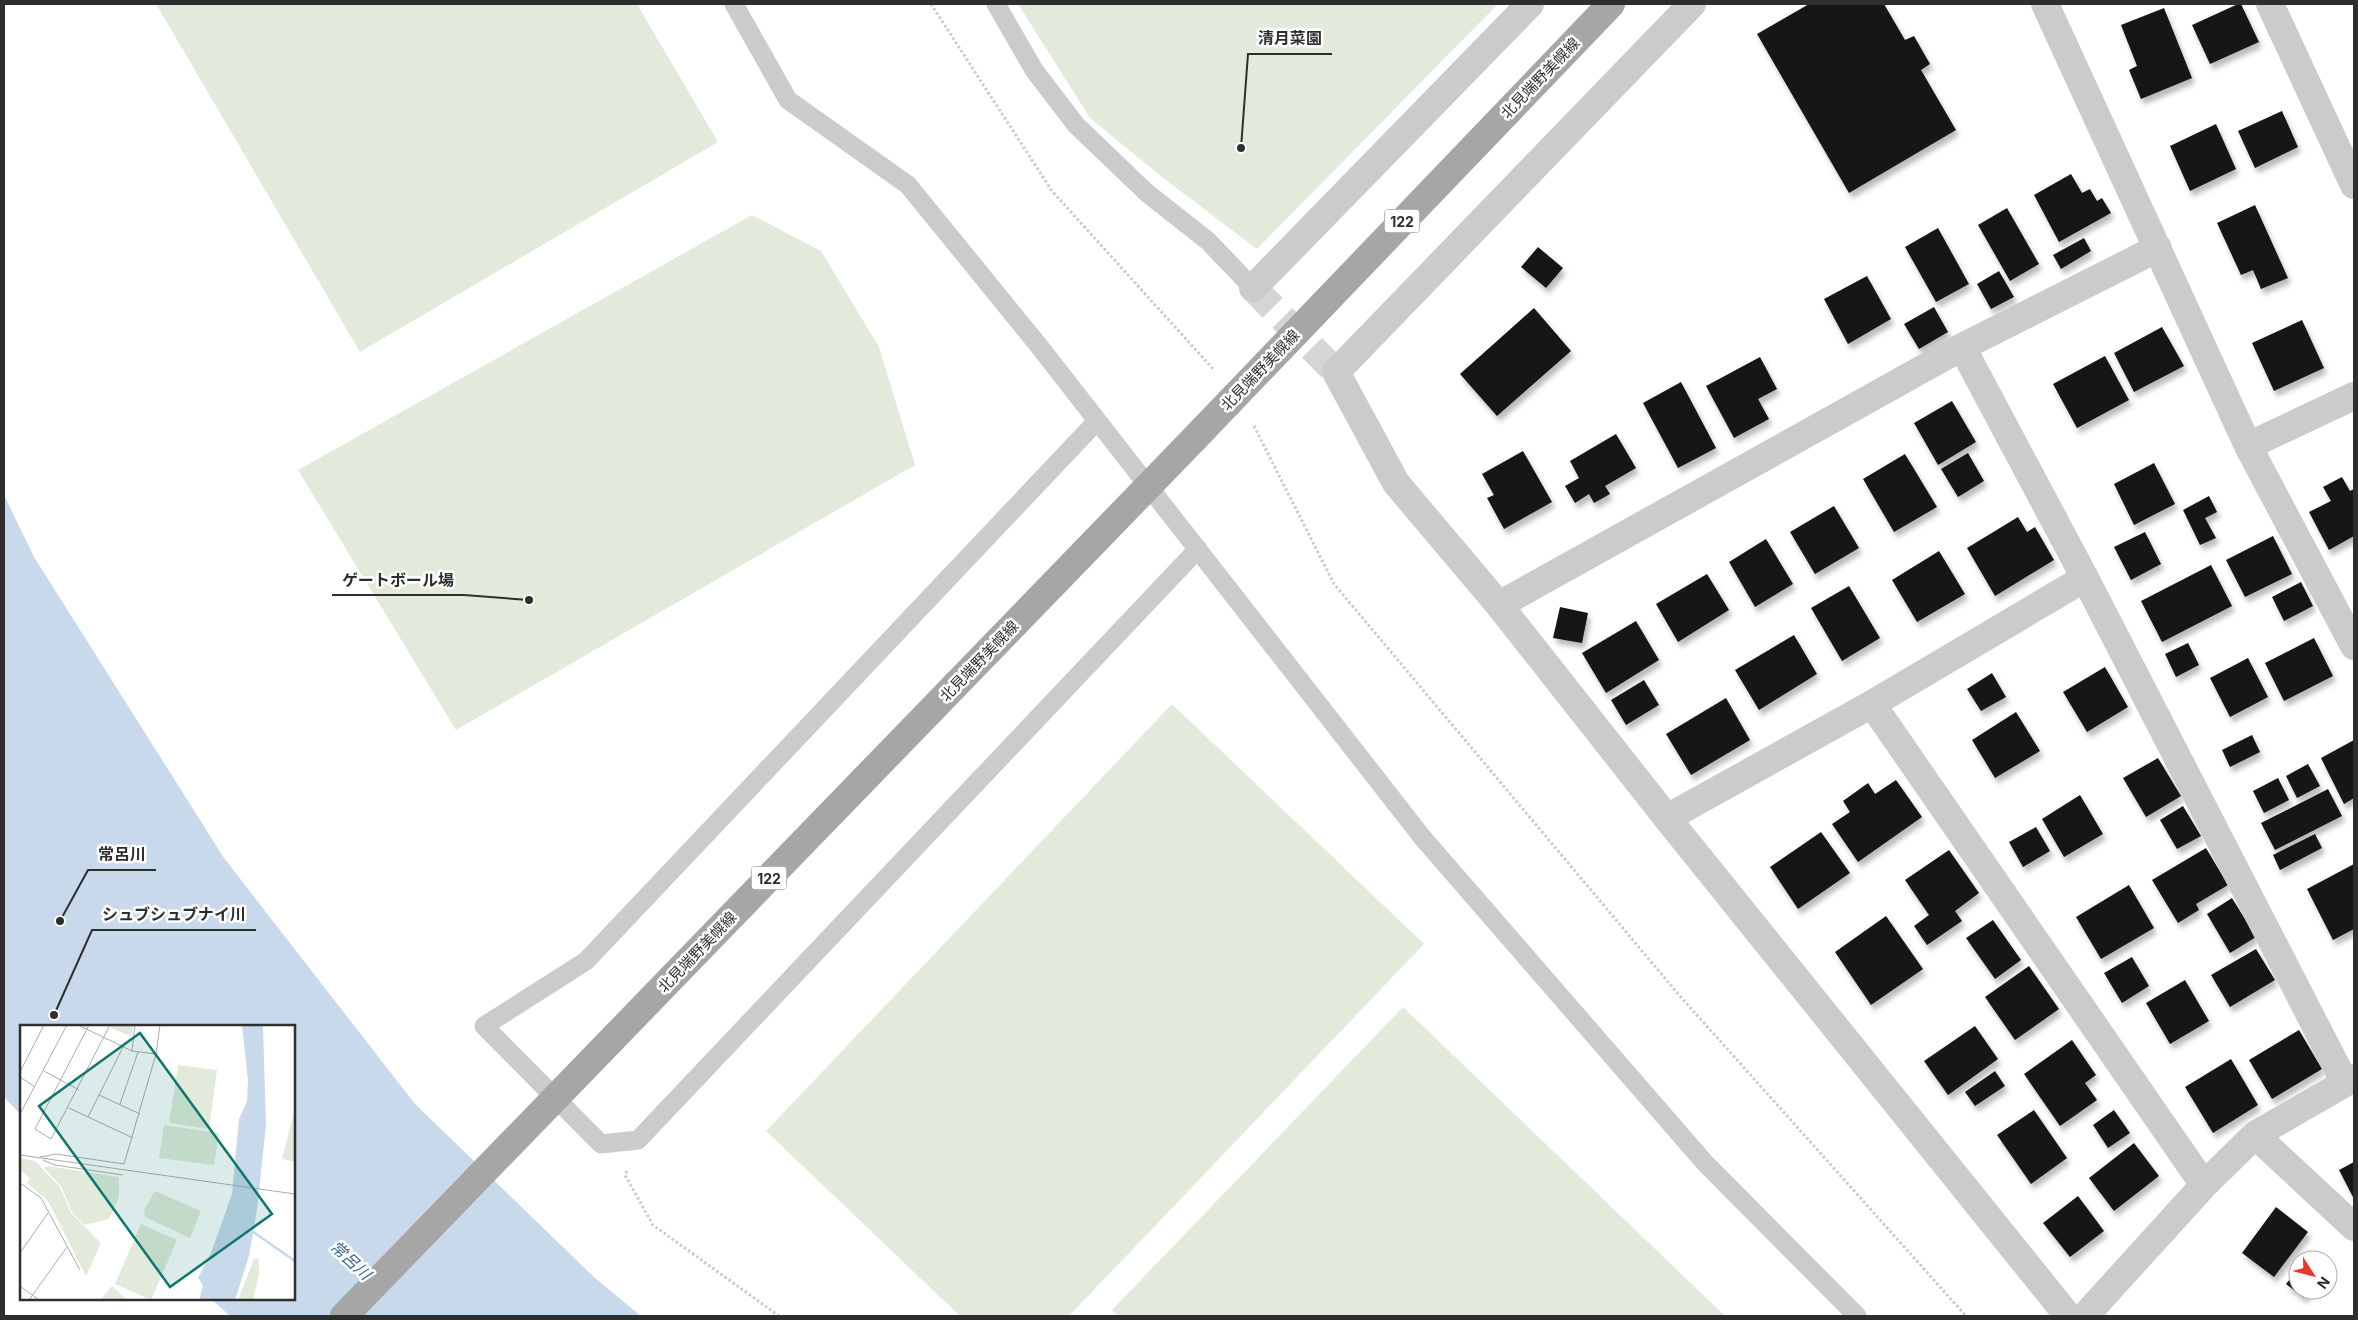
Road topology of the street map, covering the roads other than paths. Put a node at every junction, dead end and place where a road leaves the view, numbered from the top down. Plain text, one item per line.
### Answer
1 (734, 4) edge
2 (996, 4) edge
3 (1530, 4) edge
4 (1611, 4) edge
5 (1692, 4) edge
6 (2045, 4) edge
7 (2270, 4) edge
8 (2354, 185) edge
9 (2158, 248) junction
10 (1253, 288) joint
11 (1962, 348) junction
12 (2354, 396) edge
13 (1097, 421) junction
14 (2248, 446) junction
15 (1198, 549) junction
16 (2085, 578) junction
17 (1499, 605) junction
18 (2354, 646) edge
19 (1872, 704) junction
20 (1667, 818) junction
21 (2350, 1080) edge
22 (2255, 1135) junction
23 (2204, 1185) junction
24 (2354, 1227) edge
25 (344, 1316) edge
26 (1857, 1316) edge
27 (2068, 1316) edge
28 (2085, 1316) edge

1 - 13 lane
2 - 10 lane
3 - 10 street
4 - 25 main road, 北見端野美幌線 / 122, bridge
5 - 17 street
6 - 9 street
7 - 8 street
9 - 11 street
9 - 14 street
11 - 16 street
11 - 17 street
12 - 14 street
13 - 15 lane
13 - 15 lane
14 - 18 street
15 - 26 lane
16 - 19 street
16 - 21 street
17 - 20 street
19 - 20 street
19 - 23 street
20 - 27 street
21 - 22 street
22 - 23 street
22 - 24 street
23 - 28 street

